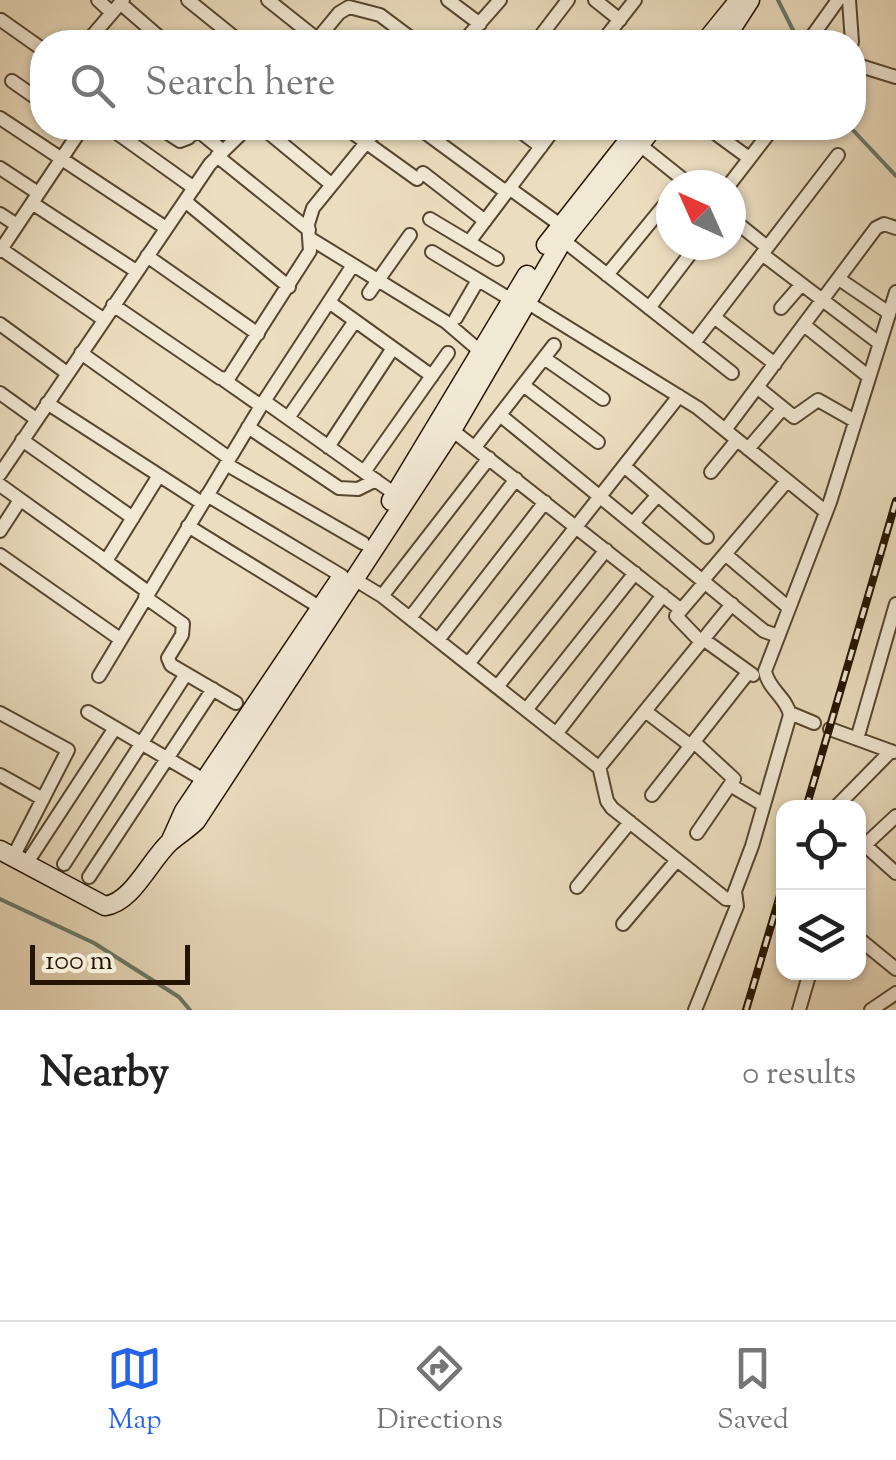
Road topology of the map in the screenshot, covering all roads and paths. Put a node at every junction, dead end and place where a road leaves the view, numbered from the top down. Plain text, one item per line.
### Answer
1 (98, 0) edge
2 (188, 0) edge
3 (268, 0) edge
4 (448, 0) edge
5 (500, 0) edge
6 (568, 0) edge
7 (595, 0) edge
8 (635, 0) edge
9 (739, 0) edge
10 (750, 0) edge
11 (838, 0) edge
12 (850, 0) edge
13 (349, 4) edge
14 (119, 5) edge
15 (1, 20) edge
16 (620, 20) junction
17 (480, 24) junction
18 (99, 30) edge
19 (150, 30) edge
20 (225, 30) edge
21 (307, 30) edge
22 (327, 30) edge
23 (399, 30) edge
24 (474, 30) edge
25 (545, 30) edge
26 (612, 30) edge
27 (715, 30) edge
28 (731, 30) edge
29 (817, 30) edge
30 (851, 30) edge
31 (30, 41) edge
32 (866, 68) edge
33 (896, 77) edge
34 (12, 81) dead end
35 (30, 94) edge
36 (0, 118) edge
37 (30, 138) edge
38 (33, 140) edge
39 (73, 140) edge
40 (127, 140) edge
41 (208, 140) edge
42 (235, 140) edge
43 (277, 140) edge
44 (362, 140) edge
45 (436, 140) edge
46 (533, 140) edge
47 (546, 140) edge
48 (635, 140) edge
49 (642, 140) edge
50 (724, 140) edge
51 (763, 140) edge
52 (365, 142) junction
53 (541, 146) junction
54 (220, 153) junction
55 (838, 155) dead end
56 (749, 158) junction
57 (61, 159) junction
58 (0, 168) edge
59 (672, 170) edge
60 (740, 170) edge
61 (330, 184) junction
62 (194, 188) junction
63 (508, 190) junction
64 (35, 198) junction
65 (185, 201) junction
66 (0, 214) edge
67 (656, 215) edge
68 (430, 219) dead end
69 (484, 221) junction
70 (17, 225) junction
71 (166, 228) junction
72 (896, 228) edge
73 (561, 232) junction
74 (746, 233) edge
75 (310, 234) junction
76 (410, 236) dead end
77 (468, 242) junction
78 (1, 250) edge
79 (765, 251) junction
80 (432, 252) dead end
81 (147, 256) junction
82 (497, 259) dead end
83 (686, 260) edge
84 (353, 264) junction
85 (136, 272) junction
86 (608, 275) junction
87 (839, 278) junction
88 (378, 280) junction
89 (478, 280) junction
90 (802, 285) junction
91 (289, 287) junction
92 (896, 292) edge
93 (369, 293) dead end
94 (822, 301) junction
95 (329, 302) junction
96 (519, 302) junction
97 (113, 305) junction
98 (649, 308) junction
99 (780, 308) dead end
100 (889, 313) junction
101 (714, 317) junction
102 (456, 318) dead end
103 (104, 319) junction
104 (355, 321) junction
105 (0, 324) edge
106 (804, 325) junction
107 (258, 334) junction
108 (694, 343) junction
109 (879, 344) junction
110 (554, 345) dead end
111 (392, 348) junction
112 (481, 352) junction
113 (81, 353) junction
114 (448, 353) dead end
115 (544, 358) junction
116 (775, 364) junction
117 (732, 373) dead end
118 (67, 374) junction
119 (432, 376) junction
120 (869, 376) junction
121 (224, 380) junction
122 (523, 386) junction
123 (757, 387) junction
124 (0, 393) edge
125 (679, 396) junction
126 (603, 398) dead end
127 (47, 403) junction
128 (263, 403) junction
129 (783, 408) junction
130 (500, 415) junction
131 (288, 418) junction
132 (36, 419) junction
133 (855, 421) junction
134 (248, 426) junction
135 (452, 430) junction
136 (725, 430) junction
137 (22, 440) junction
138 (598, 442) dead end
139 (743, 444) junction
140 (328, 447) junction
141 (476, 447) junction
142 (489, 458) junction
143 (228, 461) junction
144 (624, 466) junction
145 (1, 470) edge
146 (711, 472) dead end
147 (370, 476) junction
148 (158, 477) junction
149 (516, 479) junction
150 (788, 481) junction
151 (0, 485) edge
152 (395, 494) junction
153 (600, 496) junction
154 (657, 496) junction
155 (204, 499) junction
156 (20, 500) junction
157 (545, 502) junction
158 (826, 512) junction
159 (134, 518) junction
160 (633, 523) junction
161 (188, 526) junction
162 (576, 526) junction
163 (0, 531) edge
164 (707, 538) dead end
165 (364, 543) junction
166 (606, 550) junction
167 (0, 554) edge
168 (725, 554) junction
169 (104, 560) junction
170 (635, 573) junction
171 (348, 581) junction
172 (704, 581) junction
173 (147, 594) junction
174 (663, 595) junction
175 (382, 596) junction
176 (732, 604) junction
177 (896, 604) edge
178 (321, 608) junction
179 (680, 608) junction
180 (789, 608) junction
181 (410, 618) junction
182 (778, 636) junction
183 (120, 638) junction
184 (438, 640) junction
185 (702, 640) junction
186 (468, 664) junction
187 (186, 674) junction
188 (747, 674) junction
189 (766, 674) junction
190 (100, 676) dead end
191 (497, 687) junction
192 (212, 689) junction
193 (236, 703) dead end
194 (526, 710) junction
195 (645, 711) junction
196 (0, 712) edge
197 (88, 712) dead end
198 (790, 713) junction
199 (814, 723) dead end
200 (116, 728) junction
201 (830, 729) dead end
202 (556, 734) junction
203 (857, 738) junction
204 (142, 744) junction
205 (692, 744) junction
206 (893, 752) edge
207 (168, 759) junction
208 (599, 766) junction
209 (0, 775) edge
210 (204, 780) junction
211 (732, 786) junction
212 (652, 795) dead end
213 (43, 798) junction
214 (843, 800) edge
215 (764, 805) junction
216 (896, 816) edge
217 (630, 822) junction
218 (697, 833) dead end
219 (866, 839) edge
220 (170, 841) junction
221 (866, 846) edge
222 (13, 857) edge
223 (677, 860) junction
224 (64, 864) dead end
225 (896, 873) edge
226 (89, 876) dead end
227 (577, 888) dead end
228 (736, 892) junction
229 (623, 924) dead end
230 (866, 945) edge
231 (896, 969) edge
232 (808, 980) edge
233 (896, 993) edge
234 (695, 1010) edge
235 (799, 1010) edge
236 (872, 1010) edge

1 - 14 street
2 - 20 street
3 - 21 street
4 - 17 street
5 - 17 street
6 - 25 street
7 - 16 street
8 - 16 street
9 - 27 street
10 - 28 street
11 - 29 street
12 - 30 street
13 - 22 street
13 - 23 street
14 - 18 street
14 - 19 street
15 - 31 street
16 - 26 street
17 - 24 street
32 - 33 street
34 - 35 street
36 - 37 street
38 - 57 street
39 - 57 street
40 - 62 street
41 - 54 street
42 - 54 street
43 - 61 street
44 - 52 street
45 - 63 street
46 - 53 street
47 - 53 street
48 - 73 street
49 - 59 street
50 - 56 street
51 - 56 street
52 - 61 street
52 - 69 street
53 - 63 street
54 - 62 street
54 - 75 street
55 - 79 street
56 - 60 street
57 - 64 street
57 - 71 street
58 - 64 street
61 - 75 street
62 - 65 street
63 - 69 street
63 - 73 street
64 - 70 street
64 - 85 street
65 - 71 street
65 - 91 street
66 - 70 street
67 - 86 street
68 - 77 street
69 - 77 street
70 - 78 street
71 - 81 street
72 - 87 street
73 - 86 street
73 - 96 street
74 - 79 street
75 - 84 street
75 - 91 street
76 - 88 street
77 - 82 street
78 - 103 street
79 - 90 street
79 - 101 street
80 - 89 street
81 - 85 street
81 - 107 street
83 - 98 street
84 - 88 street
84 - 95 street
85 - 97 street
86 - 98 street
87 - 94 street
87 - 100 street
88 - 93 street
88 - 112 street
89 - 96 street
89 - 102 street
90 - 94 street
90 - 99 street
91 - 107 street
92 - 100 street
94 - 106 street
94 - 109 street
95 - 104 street
95 - 128 street
96 - 112 street
96 - 125 street
96 - 135 street
97 - 103 street
97 - 121 street
98 - 108 street
100 - 109 street
101 - 108 street
101 - 116 street
103 - 113 street
104 - 111 street
104 - 131 street
105 - 118 street
106 - 116 street
106 - 120 street
107 - 121 street
108 - 117 street
109 - 120 street
110 - 115 street
111 - 119 street
111 - 140 street
112 - 152 street
113 - 118 street
113 - 143 street
114 - 119 street
115 - 122 street
115 - 126 street
116 - 123 street
118 - 127 street
119 - 147 street
120 - 133 street
121 - 128 street
122 - 130 street
122 - 138 street
123 - 129 street
123 - 136 street
124 - 132 street
125 - 136 street
125 - 144 street
127 - 132 street
127 - 148 street
128 - 131 street
128 - 134 street
129 - 133 street
129 - 139 street
130 - 141 street
130 - 153 street
131 - 140 street
132 - 137 street
133 - 158 street
134 - 143 street
134 - 147 street
135 - 141 street
135 - 171 street
136 - 139 street
137 - 145 street
137 - 159 street
139 - 146 street
139 - 150 street
140 - 147 street
141 - 142 street
142 - 149 street
142 - 175 street
143 - 155 street
143 - 165 street
144 - 153 street
144 - 154 street
147 - 152 street
148 - 155 street
148 - 159 street
149 - 157 street
149 - 181 street
150 - 158 street
150 - 168 street
151 - 156 street
152 - 165 street
153 - 160 street
153 - 162 street
154 - 160 street
154 - 164 street
155 - 161 street
155 - 171 street
156 - 163 street
156 - 169 street
157 - 162 street
157 - 184 street
158 - 180 street
159 - 169 street
160 - 172 street
161 - 173 street
161 - 178 street
162 - 166 street
162 - 186 street
165 - 171 street
166 - 170 street
166 - 191 street
167 - 183 street
168 - 172 street
168 - 180 street
169 - 173 street
170 - 174 street
170 - 194 street
171 - 175 street
171 - 178 street
171 - 220 street
172 - 176 street
172 - 179 street
173 - 183 street
173 - 187 street
174 - 179 street
174 - 202 street
175 - 181 street
176 - 182 street
176 - 185 street
177 - 203 street
178 - 210 street
179 - 185 street
180 - 182 street
181 - 184 street
182 - 189 street
183 - 190 street
184 - 186 street
185 - 188 street
185 - 195 street
186 - 191 street
187 - 192 street
187 - 204 street
188 - 189 street
188 - 205 street
189 - 198 street
191 - 194 street
192 - 193 street
192 - 207 street
194 - 202 street
195 - 205 street
195 - 208 street
196 - 213 street
197 - 200 street
198 - 199 street
198 - 215 street
200 - 204 street
200 - 222 street
201 - 203 street
202 - 208 street
203 - 206 street
204 - 207 street
204 - 224 street
205 - 211 street
205 - 212 street
206 - 214 street
207 - 210 street
207 - 226 street
208 - 217 street
209 - 213 street
210 - 220 street
211 - 215 street
211 - 218 street
213 - 222 street
215 - 228 street
216 - 219 street
217 - 223 street
217 - 227 street
220 - 222 street
221 - 225 street
223 - 228 street
223 - 229 street
228 - 234 street
230 - 231 street
232 - 235 street
233 - 236 street

